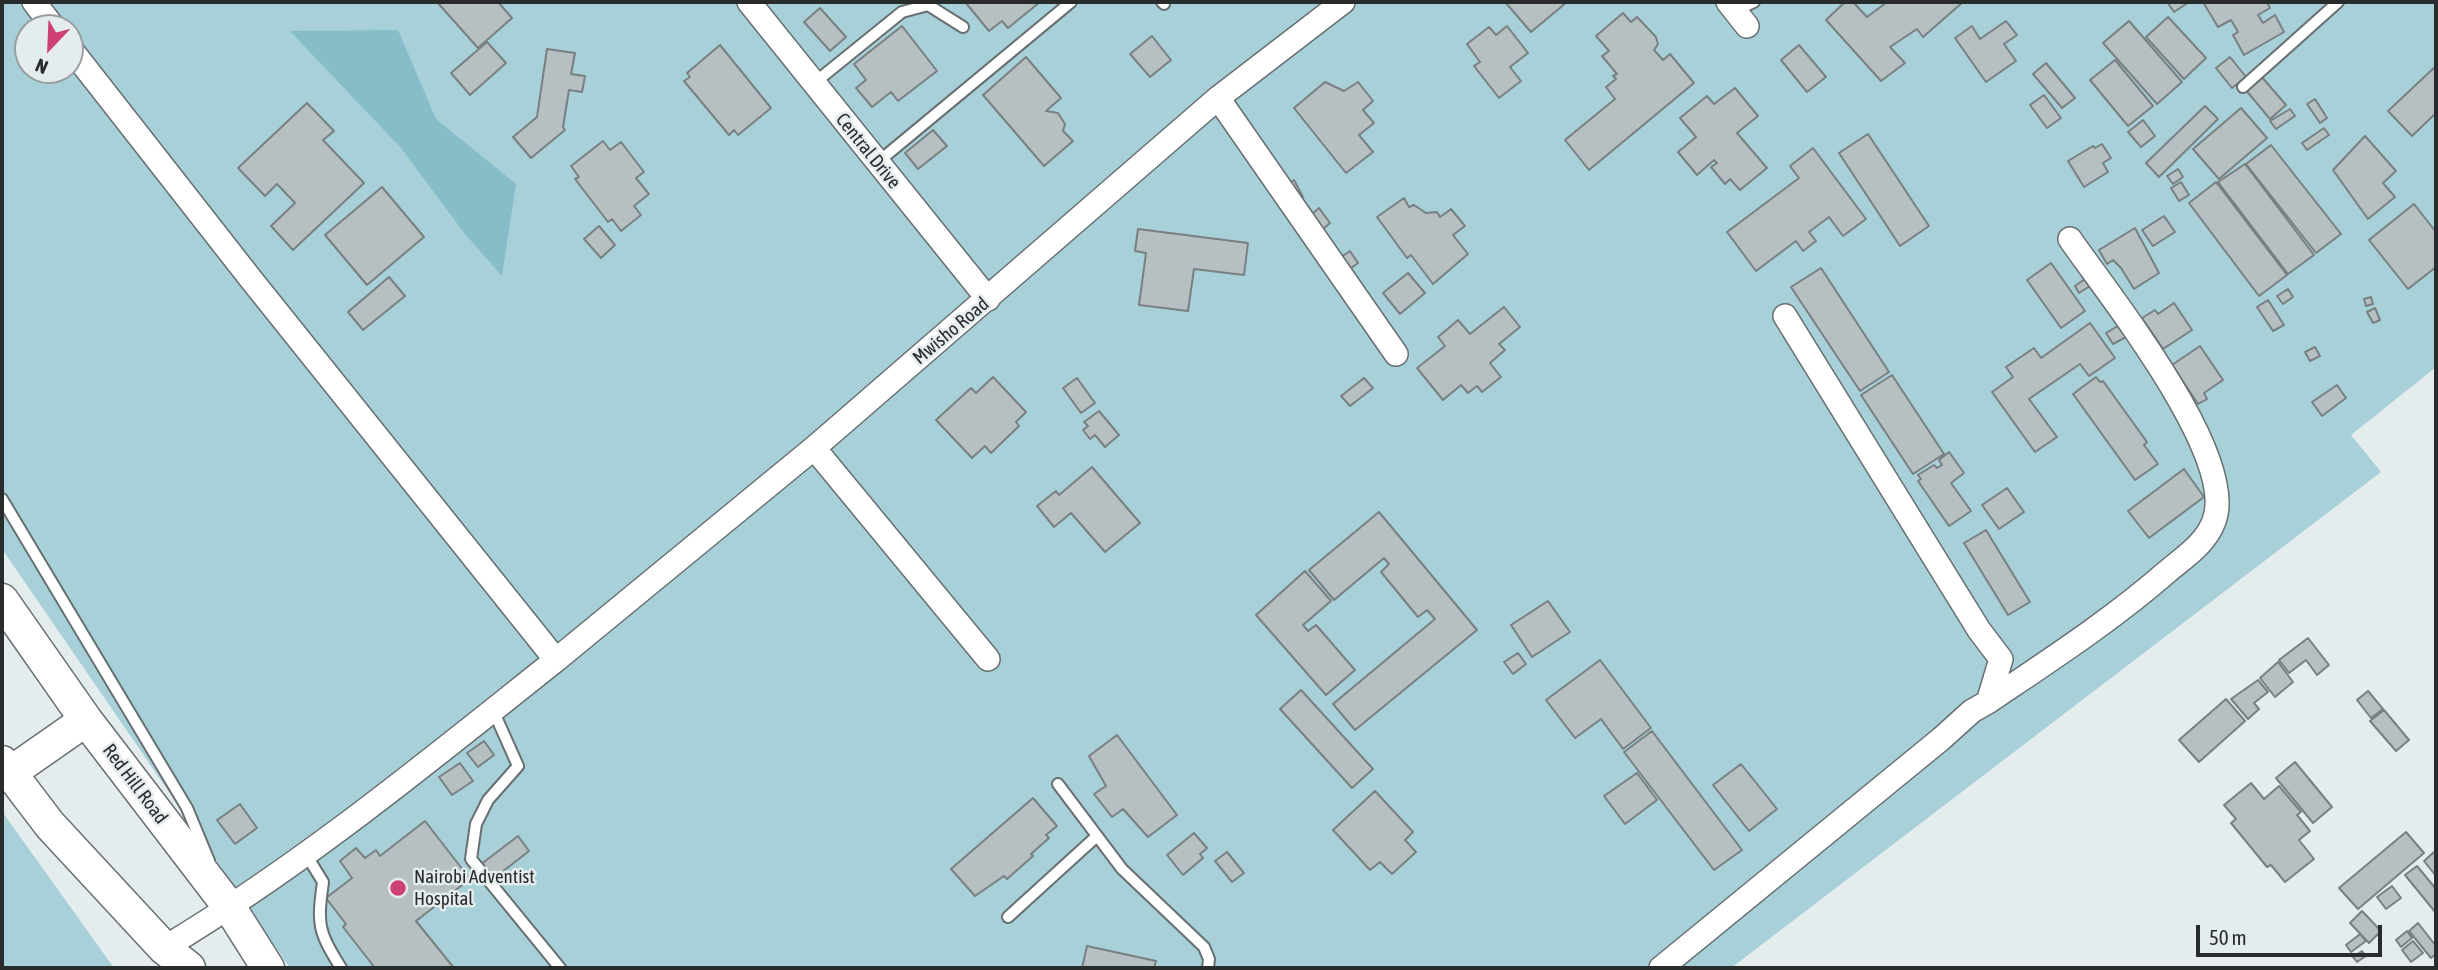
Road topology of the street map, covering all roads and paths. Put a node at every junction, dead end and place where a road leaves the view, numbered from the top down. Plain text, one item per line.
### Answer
1 (749, 2) edge
2 (1071, 2) edge
3 (1343, 2) edge
4 (2338, 2) edge
5 (963, 27) dead end
6 (84, 66) edge
7 (813, 83) junction
8 (2243, 87) dead end
9 (1218, 97) junction
10 (877, 162) junction
11 (2070, 239) dead end
12 (988, 299) junction
13 (1785, 316) dead end
14 (1396, 354) dead end
15 (814, 448) junction
16 (2, 499) edge
17 (2, 600) edge
18 (988, 659) dead end
19 (556, 660) junction
20 (1988, 702) junction
21 (493, 710) junction
22 (86, 720) junction
23 (6, 767) edge
24 (1058, 784) dead end
25 (1097, 836) junction
26 (307, 856) junction
27 (230, 908) junction
28 (1008, 917) dead end
29 (164, 948) junction
30 (189, 968) edge
31 (268, 968) edge
32 (341, 968) edge
33 (560, 968) edge
34 (1208, 968) edge
35 (1661, 968) edge

1 - 7 street, Central Drive
2 - 10 lane
3 - 9 street, Mwisho Road
4 - 8 lane
5 - 7 lane
6 - 19 street
7 - 10 street, Central Drive
9 - 12 street, Mwisho Road
9 - 14 street
10 - 12 street, Central Drive
11 - 20 street
12 - 15 street, Mwisho Road
13 - 20 street
15 - 18 street
15 - 19 street, Mwisho Road
16 - 27 lane
17 - 22 main road, Red Hill Road
19 - 21 street, Mwisho Road
20 - 35 street
21 - 26 street, Mwisho Road
21 - 33 lane
22 - 23 main road
22 - 27 main road, Red Hill Road
23 - 29 main road
24 - 25 lane
25 - 28 lane
25 - 34 lane
26 - 27 street, Mwisho Road
26 - 32 lane
27 - 29 street, Mwisho Road
27 - 31 main road, Red Hill Road
29 - 30 main road

